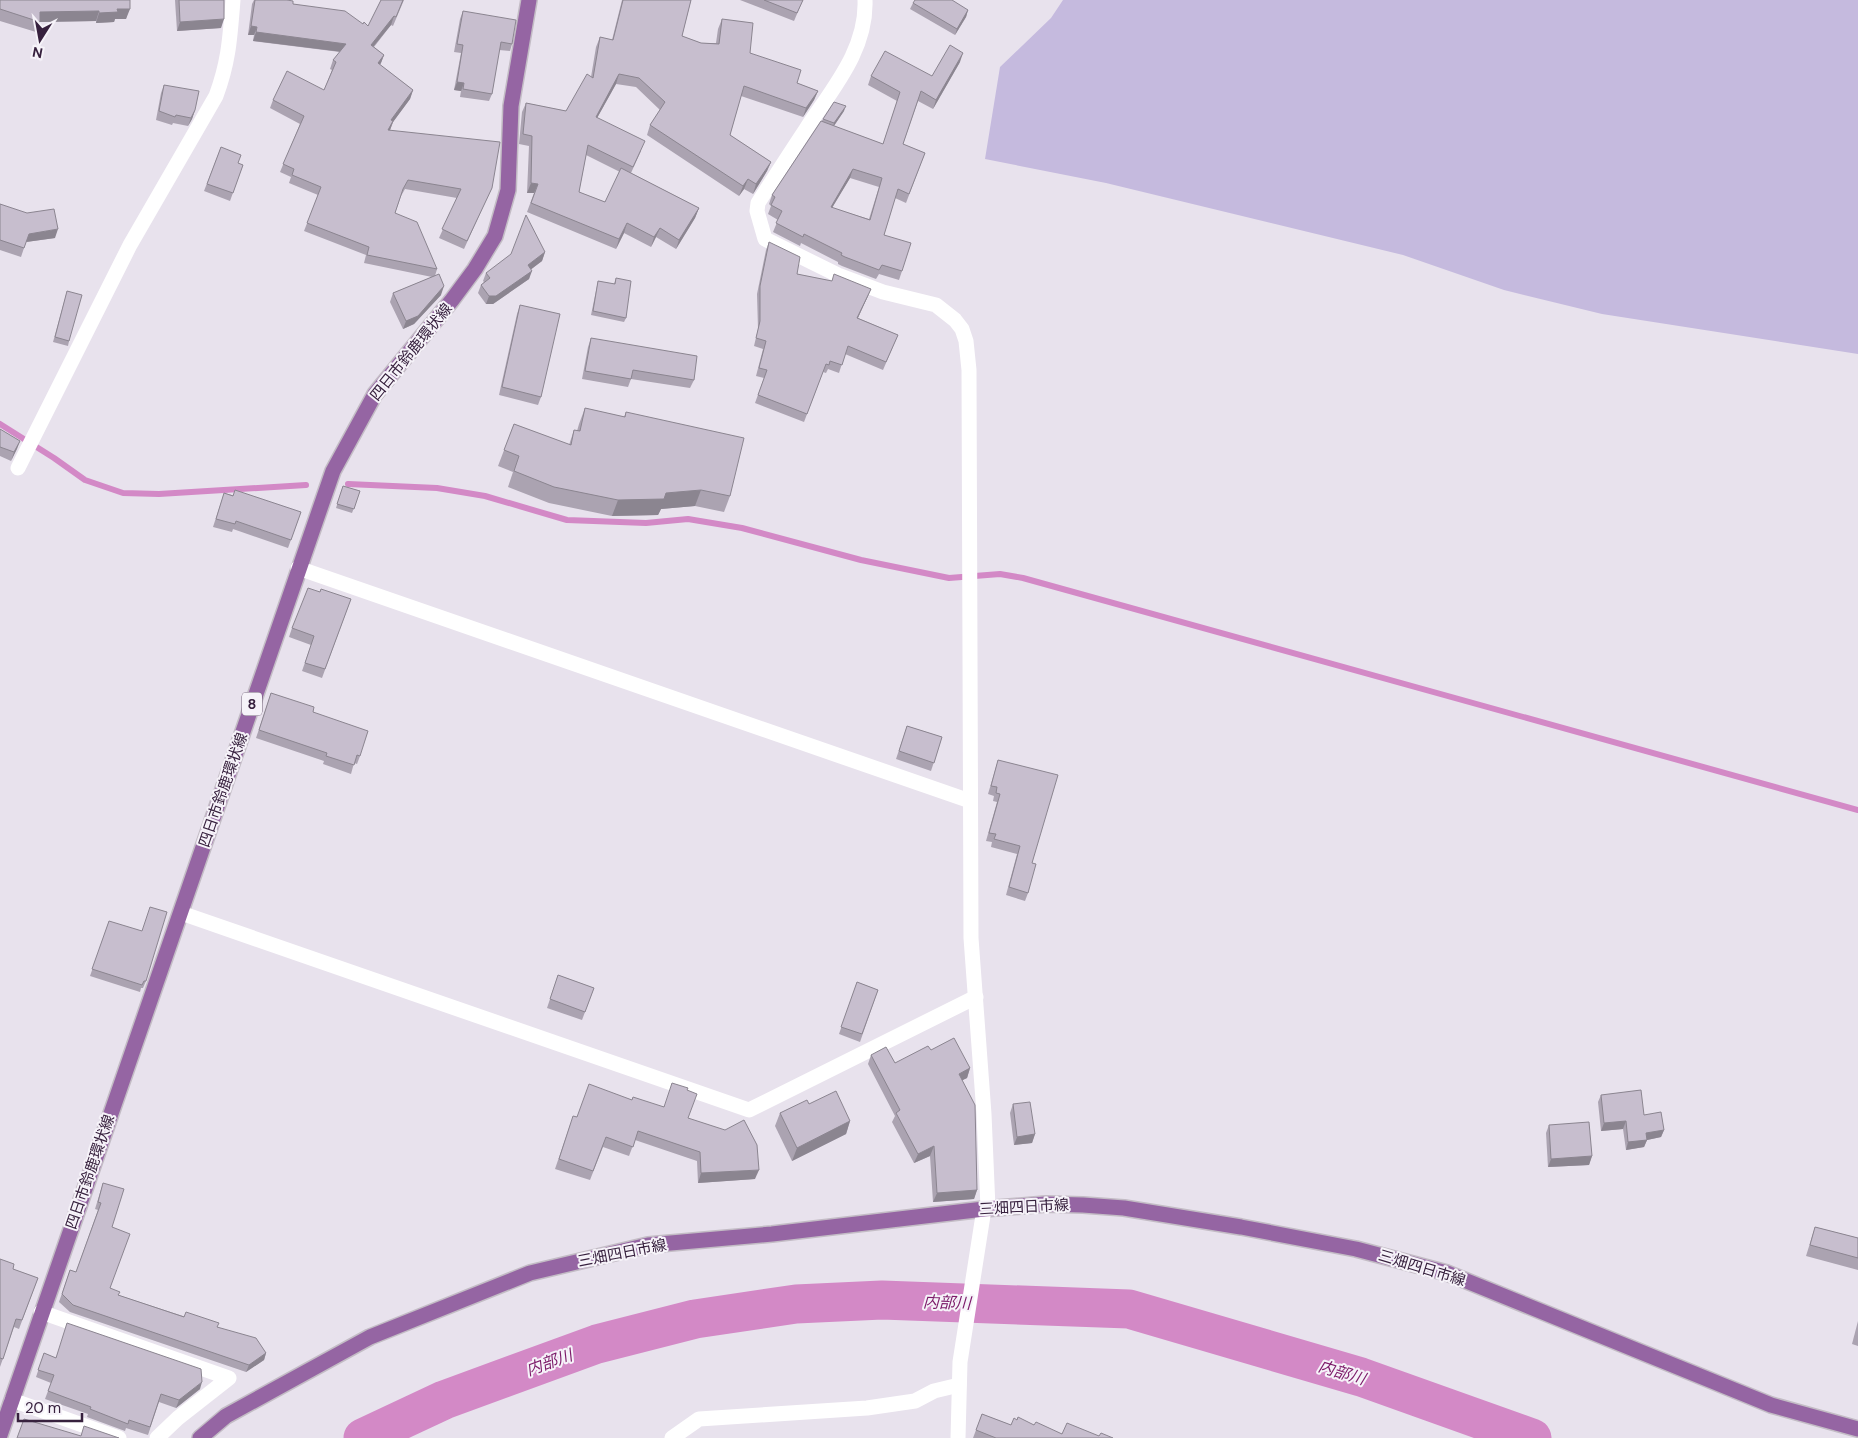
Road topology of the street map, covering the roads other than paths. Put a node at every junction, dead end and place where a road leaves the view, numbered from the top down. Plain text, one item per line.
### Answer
1 (233, 0) edge
2 (529, 0) edge
3 (865, 0) edge
4 (18, 468) dead end
5 (298, 568) junction
6 (970, 801) junction
7 (181, 913) junction
8 (976, 997) junction
9 (986, 1208) junction
10 (41, 1312) junction
11 (959, 1385) junction
12 (12, 1400) junction
13 (1858, 1429) edge
14 (0, 1435) edge
15 (119, 1438) edge
16 (157, 1438) edge
17 (200, 1438) edge
18 (672, 1438) edge
19 (958, 1438) edge

1 - 4 street
2 - 5 main road, 四日市鈴鹿環状線 / 8
3 - 6 street
5 - 6 street
5 - 7 main road, 四日市鈴鹿環状線 / 8
6 - 8 street
7 - 8 street
7 - 10 main road, 四日市鈴鹿環状線 / 8
8 - 9 street
9 - 11 street
9 - 13 main road, 三畑四日市線
9 - 17 main road, 三畑四日市線
10 - 12 main road, 四日市鈴鹿環状線 / 8
10 - 16 street
11 - 18 street
11 - 19 street
12 - 14 main road, 四日市鈴鹿環状線 / 8
12 - 15 street

